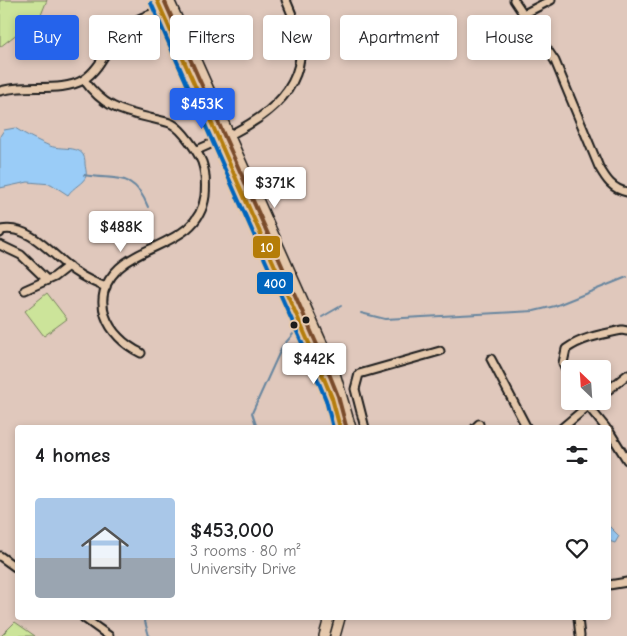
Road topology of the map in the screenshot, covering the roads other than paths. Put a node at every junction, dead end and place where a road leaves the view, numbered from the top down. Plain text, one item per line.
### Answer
1 (157, 0) edge
2 (169, 0) edge
3 (286, 0) edge
4 (514, 0) edge
5 (551, 0) edge
6 (162, 10) junction
7 (524, 14) junction
8 (84, 80) junction
9 (0, 90) edge
10 (230, 136) junction
11 (219, 140) junction
12 (197, 150) junction
13 (627, 192) edge
14 (0, 233) edge
15 (0, 245) edge
16 (68, 266) junction
17 (47, 280) junction
18 (106, 288) junction
19 (25, 290) dead end
20 (627, 331) edge
21 (440, 351) dead end
22 (140, 353) dead end
23 (490, 358) dead end
24 (564, 360) edge
25 (627, 375) edge
26 (611, 388) edge
27 (580, 410) edge
28 (591, 410) edge
29 (339, 425) edge
30 (351, 425) edge
31 (364, 425) edge
32 (525, 425) edge
33 (565, 425) edge
34 (604, 425) edge
35 (611, 434) edge
36 (627, 460) edge
37 (0, 556) edge
38 (15, 567) edge
39 (627, 582) edge
40 (611, 585) edge
41 (87, 620) edge
42 (328, 620) edge
43 (339, 620) edge
44 (578, 620) edge
45 (109, 636) edge
46 (324, 636) edge
47 (335, 636) edge
48 (580, 636) edge

1 - 6 main road
2 - 10 main road
3 - 10 street
4 - 7 street
5 - 7 street
6 - 8 street
6 - 11 main road
7 - 13 street
8 - 9 street
8 - 12 street
10 - 11 street
10 - 30 main road
11 - 12 street
11 - 29 main road
12 - 18 street
14 - 16 street
15 - 17 street
16 - 17 street
16 - 18 street
17 - 19 street
18 - 22 street
20 - 24 street
21 - 31 street
23 - 32 street
25 - 26 street
27 - 33 street
28 - 34 street
35 - 36 street
37 - 38 street
39 - 40 street
41 - 45 street
42 - 46 main road
43 - 47 main road
44 - 48 street

